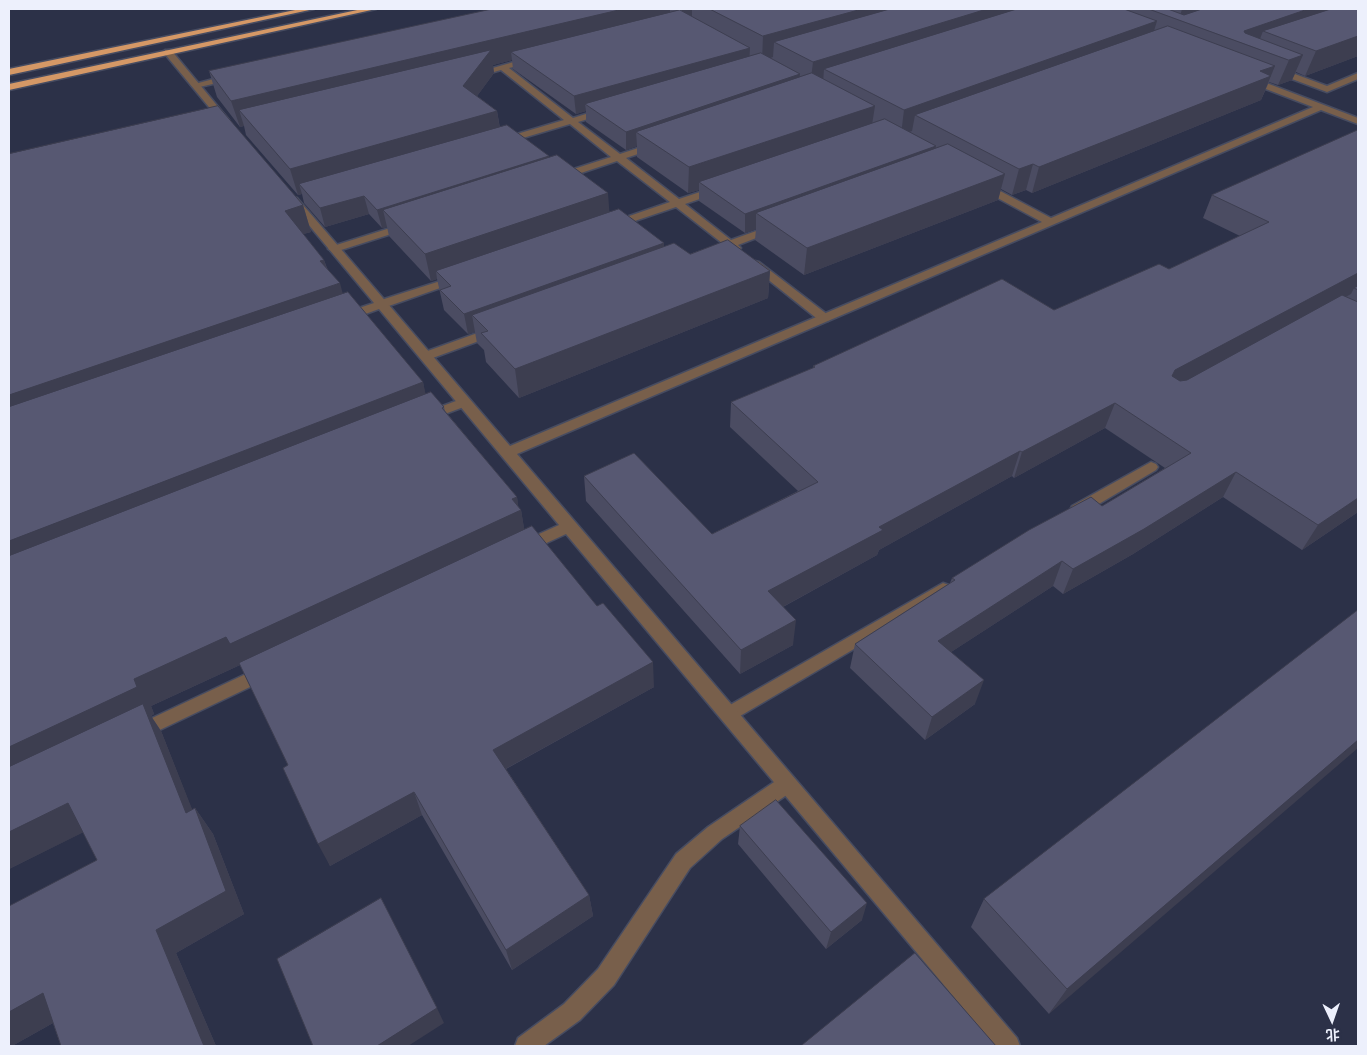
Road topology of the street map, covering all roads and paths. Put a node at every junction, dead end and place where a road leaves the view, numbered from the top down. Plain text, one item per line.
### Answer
1 (310, 9) edge
2 (372, 9) edge
3 (168, 52) junction
4 (540, 58) edge
5 (1266, 66) edge
6 (502, 67) junction
7 (9, 72) edge
8 (242, 74) edge
9 (464, 76) edge
10 (1242, 76) edge
11 (1358, 76) edge
12 (195, 85) junction
13 (9, 86) edge
14 (619, 107) edge
15 (1321, 107) junction
16 (571, 121) junction
17 (1358, 121) edge
18 (236, 133) edge
19 (664, 142) edge
20 (495, 143) edge
21 (618, 158) junction
22 (552, 179) edge
23 (976, 182) edge
24 (733, 184) edge
25 (282, 188) edge
26 (677, 203) junction
27 (420, 221) edge
28 (1050, 222) junction
29 (785, 223) edge
30 (603, 228) edge
31 (729, 244) junction
32 (334, 249) junction
33 (702, 254) edge
34 (465, 276) edge
35 (382, 304) junction
36 (824, 318) junction
37 (335, 321) edge
38 (509, 326) edge
39 (426, 356) junction
40 (464, 402) junction
41 (410, 424) edge
42 (507, 453) junction
43 (1151, 466) dead end
44 (1065, 517) edge
45 (569, 526) junction
46 (507, 556) edge
47 (953, 583) edge
48 (276, 666) edge
49 (729, 714) junction
50 (124, 739) edge
51 (787, 784) junction
52 (526, 1046) edge
53 (1009, 1046) edge

1 - 7 highway
2 - 3 highway
3 - 12 street
3 - 13 highway
4 - 6 street
5 - 11 street
6 - 9 street
6 - 16 street
8 - 12 street
10 - 15 street
12 - 18 street
14 - 16 street
15 - 17 street
15 - 28 street
16 - 20 street
16 - 21 street
19 - 21 street
21 - 22 street
21 - 26 street
23 - 28 street
24 - 26 street
25 - 32 street
26 - 30 street
26 - 31 street
27 - 32 street
28 - 36 street
29 - 31 street
31 - 33 street
31 - 36 street
32 - 35 street
34 - 35 street
35 - 37 street
35 - 39 street
36 - 42 street
38 - 39 street
39 - 40 street
40 - 41 street
40 - 42 street
42 - 45 street
43 - 44 street
45 - 46 street
45 - 49 street
47 - 49 street
48 - 50 street
49 - 51 street
51 - 52 street
51 - 53 street

